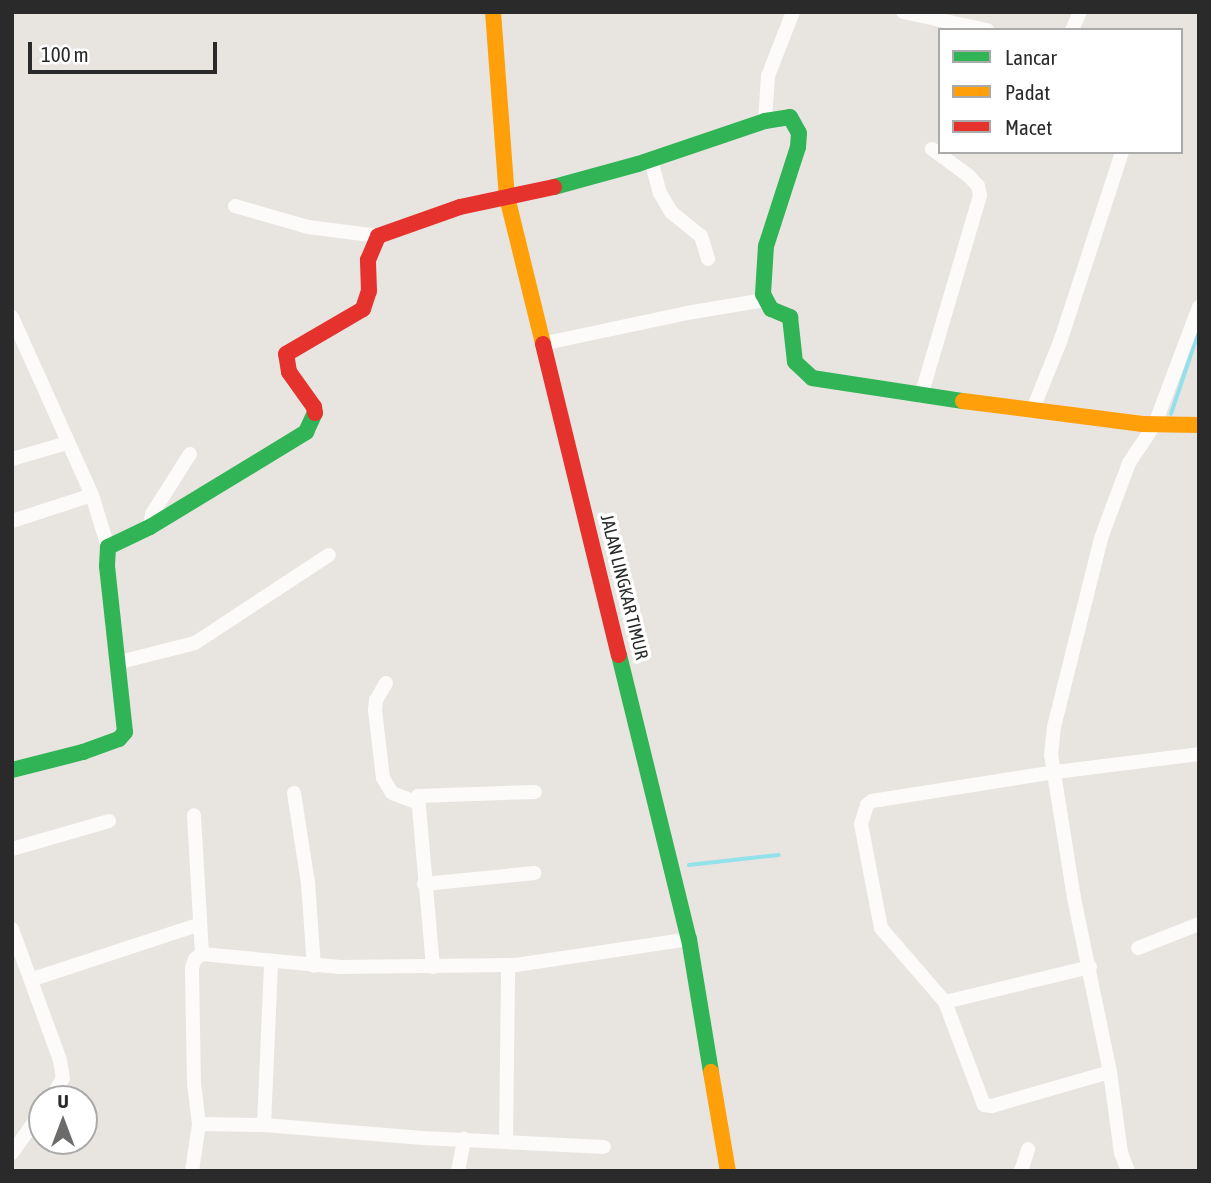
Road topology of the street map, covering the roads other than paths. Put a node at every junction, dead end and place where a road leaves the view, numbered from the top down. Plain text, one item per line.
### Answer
1 (493, 12) edge
2 (793, 12) edge
3 (903, 12) edge
4 (1080, 12) edge
5 (978, 28) edge
6 (1073, 28) edge
7 (765, 121) junction
8 (932, 149) dead end
9 (938, 153) edge
10 (939, 154) edge
11 (1121, 154) edge
12 (651, 160) junction
13 (507, 197) junction
14 (235, 206) dead end
15 (379, 236) junction
16 (708, 259) dead end
17 (765, 300) junction
18 (1199, 307) edge
19 (12, 317) edge
20 (546, 343) junction
21 (921, 396) junction
22 (1032, 409) junction
23 (1155, 425) junction
24 (1199, 425) edge
25 (67, 443) junction
26 (190, 454) dead end
27 (12, 459) edge
28 (92, 495) junction
29 (12, 521) edge
30 (150, 527) junction
31 (108, 547) junction
32 (329, 555) dead end
33 (120, 662) junction
34 (386, 683) dead end
35 (1199, 754) edge
36 (12, 770) edge
37 (1055, 772) junction
38 (535, 792) dead end
39 (294, 793) dead end
40 (416, 802) junction
41 (194, 815) dead end
42 (109, 821) dead end
43 (12, 849) edge
44 (534, 873) dead end
45 (424, 884) junction
46 (1199, 924) edge
47 (200, 925) junction
48 (12, 929) edge
49 (689, 939) junction
50 (1138, 948) dead end
51 (202, 954) junction
52 (271, 963) junction
53 (314, 965) junction
54 (508, 965) junction
55 (433, 967) junction
56 (1090, 967) junction
57 (33, 979) junction
58 (945, 1002) junction
59 (1110, 1072) junction
60 (59, 1085) edge
61 (199, 1124) junction
62 (264, 1125) junction
63 (28, 1131) edge
64 (464, 1139) junction
65 (506, 1140) junction
66 (604, 1147) dead end
67 (1028, 1149) dead end
68 (12, 1153) edge
69 (192, 1171) edge
70 (458, 1171) edge
71 (727, 1171) edge
72 (1021, 1171) edge
73 (1128, 1171) edge

1 - 13 main road, JALAN LINGKAR TIMUR
2 - 7 street
3 - 5 street
4 - 6 street
7 - 12 main road
7 - 17 main road
8 - 9 street
10 - 21 street
11 - 22 street
12 - 13 main road
12 - 16 street
13 - 15 main road
13 - 20 main road, JALAN LINGKAR TIMUR
14 - 15 street
15 - 30 main road
17 - 20 street
17 - 21 main road
18 - 23 street
19 - 25 street
20 - 49 main road, JALAN LINGKAR TIMUR
21 - 22 main road
22 - 23 main road
23 - 24 main road
23 - 37 street
25 - 27 street
25 - 28 street
26 - 30 street
28 - 29 street
28 - 31 street
30 - 31 main road
31 - 33 main road
32 - 33 street
33 - 36 main road
34 - 40 street
35 - 37 street
37 - 56 street
37 - 58 street
38 - 40 street
39 - 53 street
40 - 45 street
41 - 47 street
42 - 43 street
44 - 45 street
45 - 55 street
46 - 50 street
47 - 51 street
47 - 57 street
48 - 57 street
49 - 54 street
49 - 71 main road, JALAN LINGKAR TIMUR
51 - 52 street
51 - 61 street
52 - 53 street
52 - 62 street
53 - 55 street
54 - 55 street
54 - 65 street
56 - 58 street
56 - 59 street
57 - 60 street
58 - 59 street
59 - 73 street
61 - 62 street
61 - 69 street
62 - 64 street
63 - 68 street
64 - 65 street
64 - 70 street
65 - 66 street
67 - 72 street

